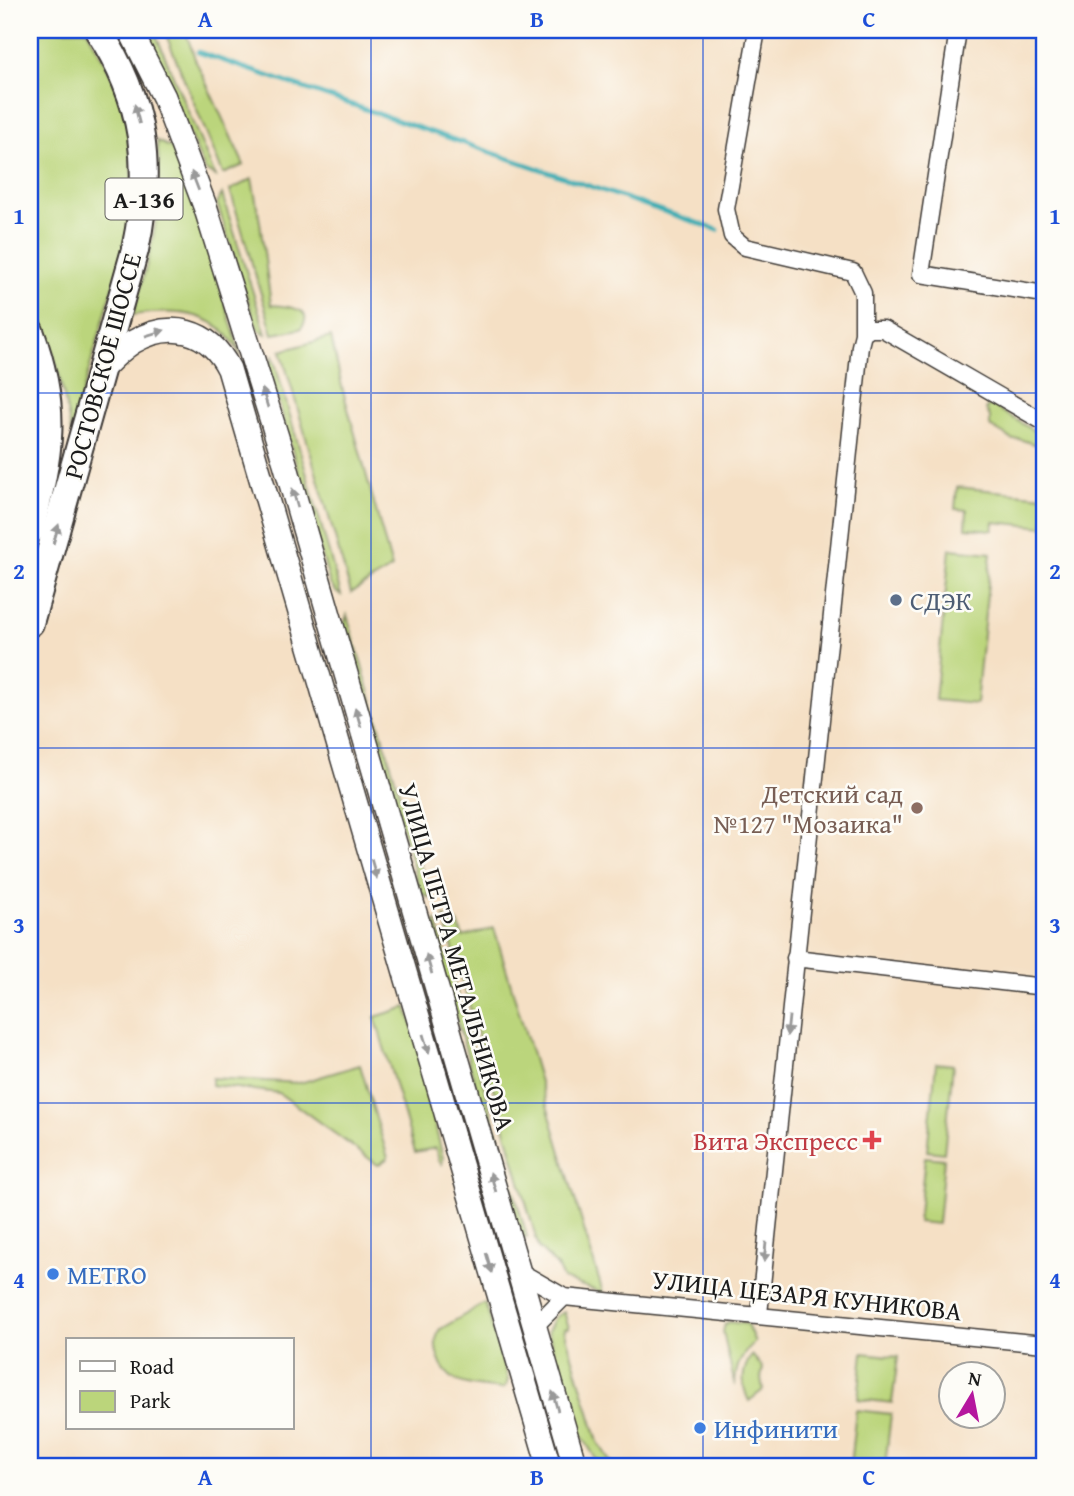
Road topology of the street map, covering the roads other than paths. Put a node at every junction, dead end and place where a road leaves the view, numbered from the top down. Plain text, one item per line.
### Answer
1 (98, 30) edge
2 (130, 30) edge
3 (757, 30) edge
4 (958, 30) edge
5 (1044, 295) edge
6 (30, 331) edge
7 (867, 331) junction
8 (100, 371) junction
9 (1044, 422) edge
10 (285, 463) junction
11 (261, 477) junction
12 (30, 531) edge
13 (30, 623) edge
14 (795, 958) junction
15 (1044, 987) edge
16 (519, 1271) junction
17 (564, 1297) junction
18 (759, 1314) junction
19 (534, 1327) junction
20 (1044, 1344) edge
21 (550, 1466) edge
22 (575, 1466) edge

8 -> 1 main road, РОСТОВСКОЕ ШОССЕ / А-136
10 -> 2 main road, УЛИЦА ПЕТРА МЕТАЛЬНИКОВА
3 - 7 street
4 - 5 street
6 - 12 main road
7 - 9 street
7 - 14 street
8 -> 11 main road, УЛИЦА ПЕТРА МЕТАЛЬНИКОВА
13 -> 8 main road, РОСТОВСКОЕ ШОССЕ / А-136
10 - 11 main road
16 -> 10 main road, УЛИЦА ПЕТРА МЕТАЛЬНИКОВА
11 -> 21 main road, УЛИЦА ПЕТРА МЕТАЛЬНИКОВА
14 - 15 street
14 -> 18 street
16 - 17 street
16 - 19 main road, УЛИЦА ПЕТРА МЕТАЛЬНИКОВА
17 - 18 street, УЛИЦА ЦЕЗАРЯ КУНИКОВА
17 - 19 street
18 - 20 street, УЛИЦА ЦЕЗАРЯ КУНИКОВА
22 -> 19 main road, УЛИЦА ПЕТРА МЕТАЛЬНИКОВА

